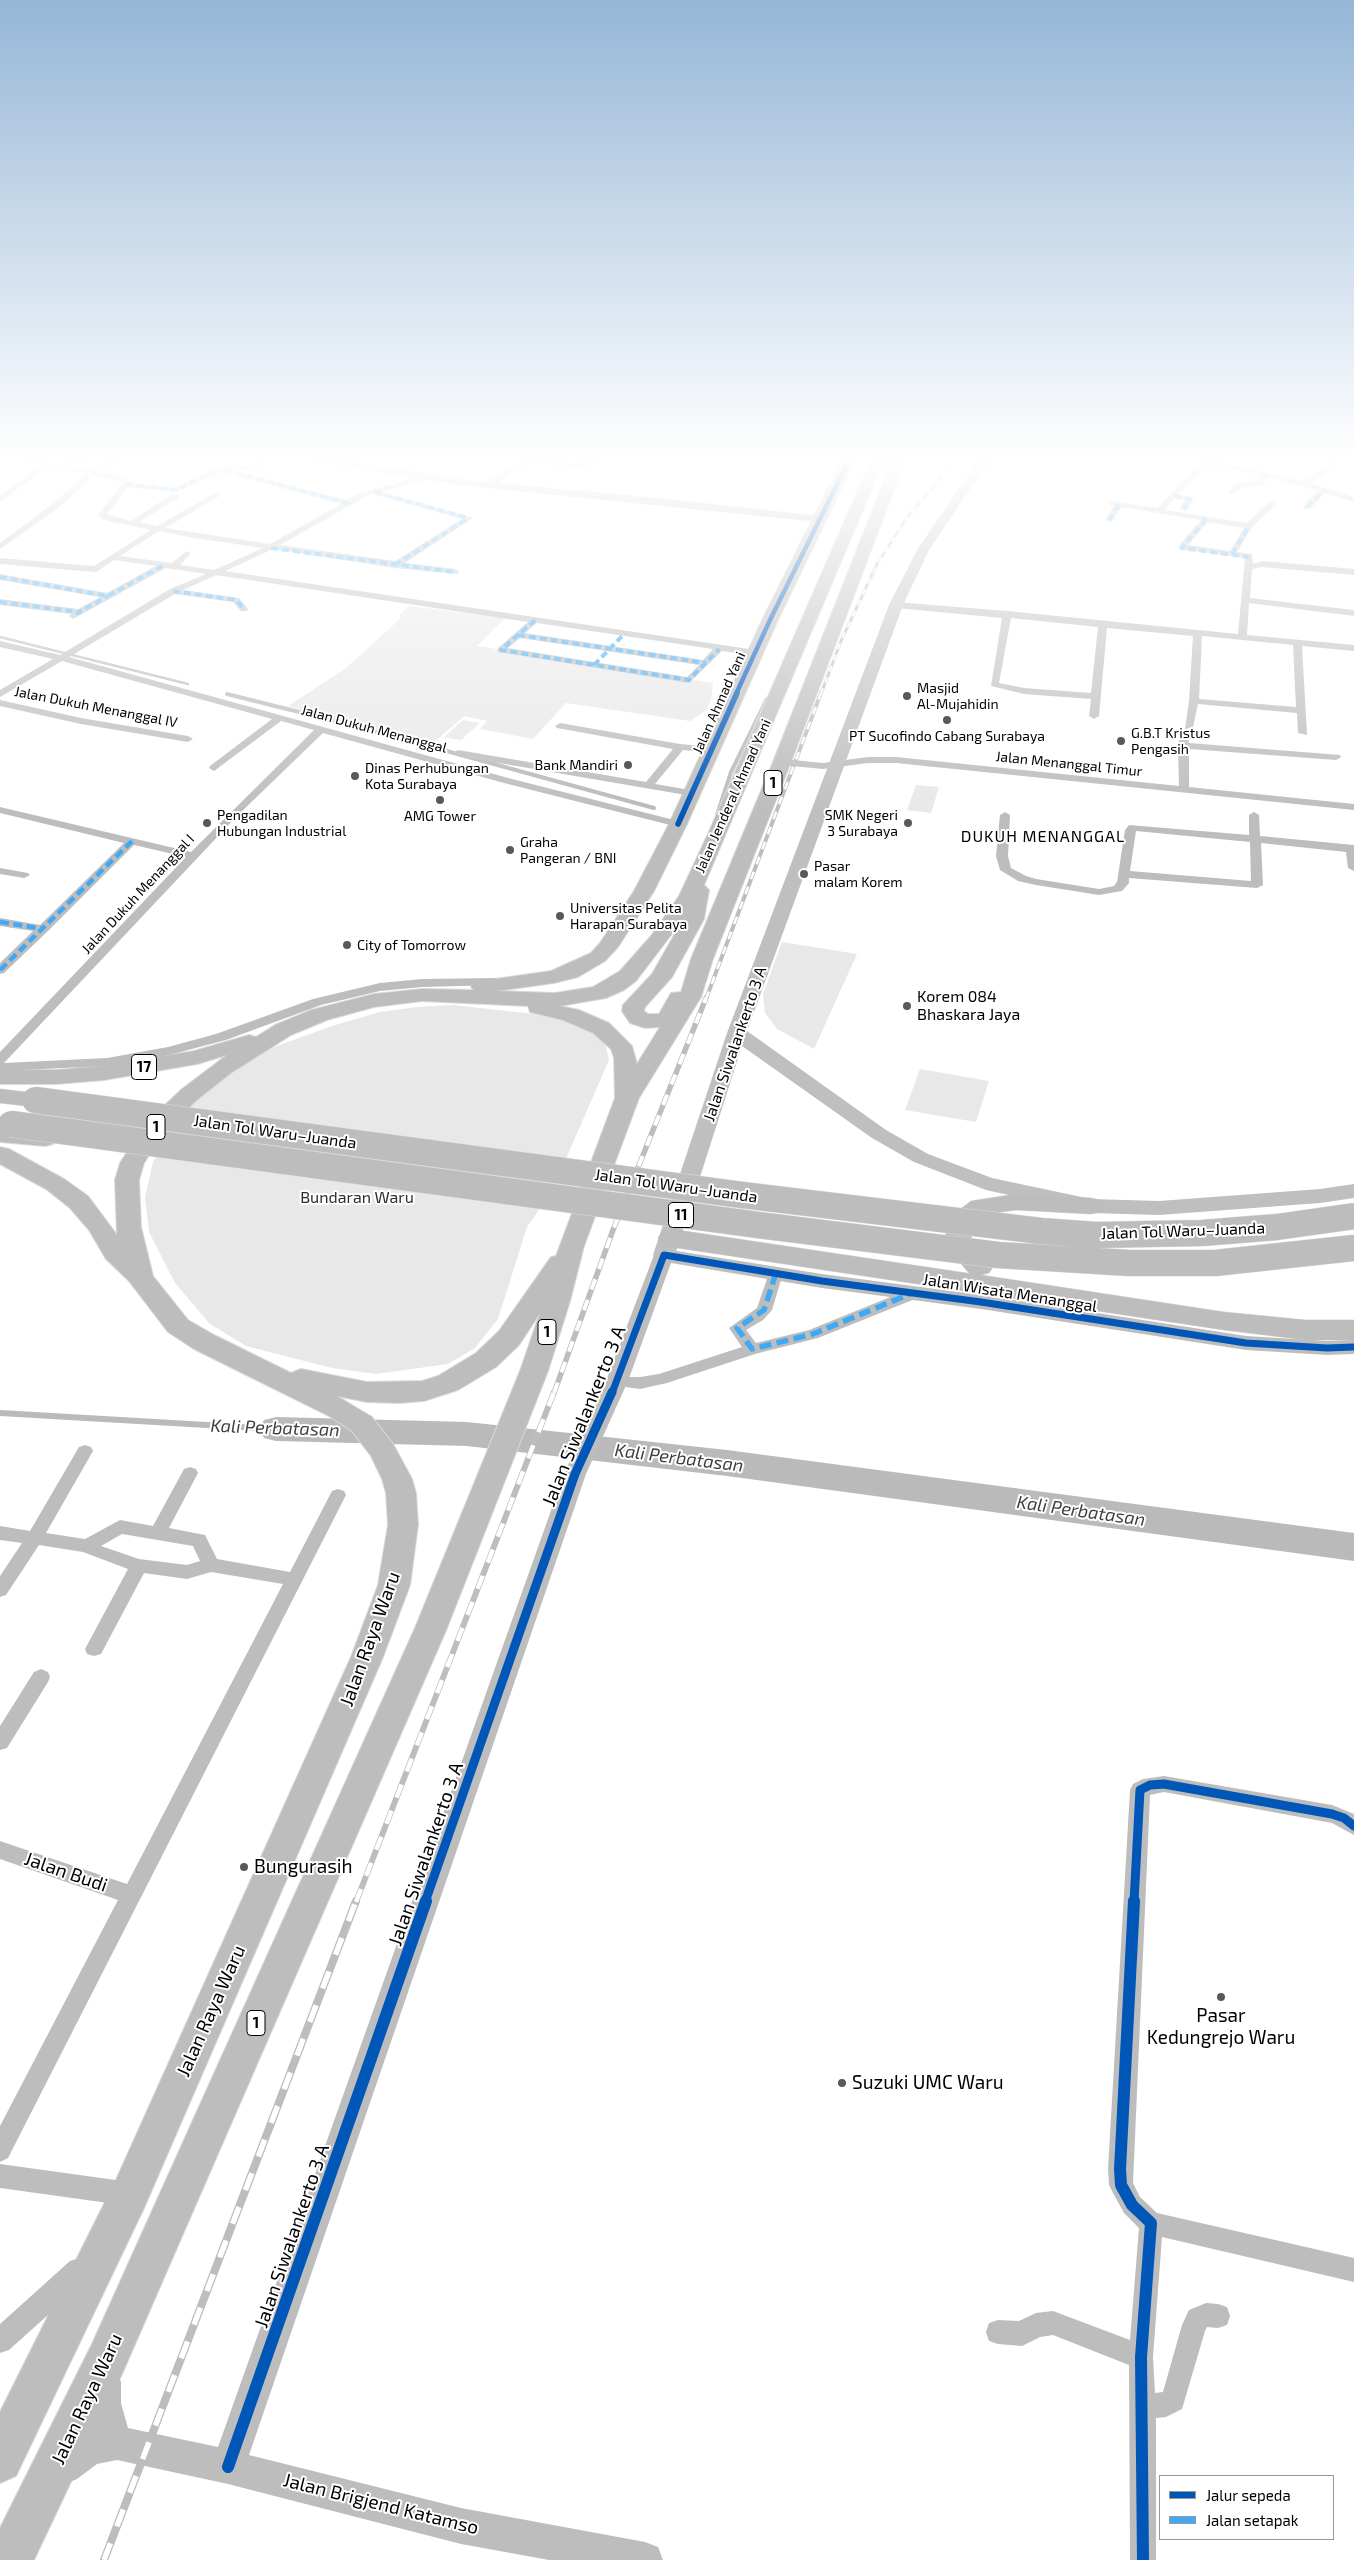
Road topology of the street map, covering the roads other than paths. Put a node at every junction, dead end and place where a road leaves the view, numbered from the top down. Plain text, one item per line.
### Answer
1 (3, 577) edge
2 (145, 577) edge
3 (202, 577) edge
4 (251, 577) edge
5 (791, 577) edge
6 (821, 577) edge
7 (854, 577) edge
8 (910, 577) edge
9 (1247, 577) edge
10 (789, 582) junction
11 (173, 591) junction
12 (108, 596) junction
13 (1245, 600) junction
14 (0, 602) edge
15 (896, 605) junction
16 (244, 609) dead end
17 (1354, 613) edge
18 (1006, 614) junction
19 (535, 620) junction
20 (1104, 624) junction
21 (1198, 632) junction
22 (518, 634) junction
23 (625, 634) junction
24 (1242, 637) junction
25 (1297, 642) junction
26 (788, 643) junction
27 (0, 644) edge
28 (719, 648) junction
29 (1354, 648) edge
30 (610, 649) junction
31 (756, 653) junction
32 (66, 656) junction
33 (706, 664) junction
34 (594, 666) junction
35 (0, 694) edge
36 (1096, 696) junction
37 (1194, 701) junction
38 (0, 703) edge
39 (1300, 710) junction
40 (1094, 716) dead end
41 (279, 718) junction
42 (560, 726) dead end
43 (1188, 727) dead end
44 (321, 729) junction
45 (1303, 733) dead end
46 (188, 739) dead end
47 (680, 746) junction
48 (712, 750) junction
49 (458, 753) dead end
50 (1336, 757) dead end
51 (782, 762) junction
52 (838, 766) junction
53 (214, 768) dead end
54 (648, 786) junction
55 (1184, 789) junction
56 (692, 793) junction
57 (1354, 807) edge
58 (0, 810) edge
59 (1254, 815) dead end
60 (1005, 816) dead end
61 (678, 824) junction
62 (1256, 839) junction
63 (132, 841) junction
64 (1353, 848) edge
65 (194, 856) junction
66 (1354, 868) edge
67 (0, 871) edge
68 (1124, 874) junction
69 (24, 875) dead end
70 (693, 887) junction
71 (644, 891) junction
72 (0, 922) edge
73 (44, 929) junction
74 (658, 940) junction
75 (702, 959) junction
76 (0, 970) edge
77 (509, 982) junction
78 (439, 994) junction
79 (476, 996) junction
80 (253, 1026) junction
81 (289, 1027) junction
82 (737, 1033) junction
83 (0, 1060) edge
84 (0, 1067) edge
85 (0, 1077) edge
86 (0, 1083) edge
87 (0, 1096) edge
88 (627, 1098) junction
89 (4, 1127) edge
90 (0, 1154) edge
91 (1354, 1191) edge
92 (1091, 1206) junction
93 (1354, 1216) edge
94 (571, 1246) junction
95 (667, 1246) junction
96 (1354, 1248) edge
97 (776, 1273) junction
98 (140, 1278) junction
99 (915, 1292) junction
100 (1039, 1294) junction
101 (1354, 1330) edge
102 (1354, 1347) edge
103 (752, 1349) junction
104 (243, 1360) junction
105 (617, 1382) junction
106 (85, 1450) dead end
107 (190, 1473) dead end
108 (338, 1495) dead end
109 (0, 1533) edge
110 (158, 1533) junction
111 (34, 1538) junction
112 (87, 1546) junction
113 (210, 1565) junction
114 (139, 1566) junction
115 (293, 1579) junction
116 (0, 1590) edge
117 (94, 1649) dead end
118 (42, 1678) dead end
119 (0, 1742) edge
120 (1354, 1826) edge
121 (0, 1850) edge
122 (132, 1894) junction
123 (0, 2150) edge
124 (0, 2176) edge
125 (130, 2194) junction
126 (1151, 2223) junction
127 (106, 2246) junction
128 (1354, 2270) edge
129 (1218, 2316) dead end
130 (998, 2332) dead end
131 (0, 2341) edge
132 (1141, 2358) junction
133 (107, 2359) junction
134 (1143, 2407) junction
135 (117, 2443) junction
136 (0, 2460) edge
137 (228, 2467) junction
138 (43, 2491) junction
139 (9, 2560) edge
140 (645, 2560) edge
141 (1143, 2560) edge

1 - 12 street
2 - 12 street
3 - 11 street
4 - 19 street
5 - 10 highway, Jalan Ahmad Yani / 1
6 - 26 highway, Jalan Jenderal Ahmad Yani / 1
7 - 51 highway, Jalan Jenderal Ahmad Yani / 1
8 - 15 main road, Jalan Siwalankerto 3 A
9 - 13 street
10 - 26 highway
10 - 31 highway, Jalan Ahmad Yani / 1
11 - 16 street
11 - 32 street
12 - 14 street
13 - 17 street
13 - 24 street
15 - 18 street
15 - 52 main road, Jalan Siwalankerto 3 A
18 - 20 street
18 - 36 street
19 - 22 street
19 - 23 street
20 - 21 street
20 - 36 street
21 - 24 street
21 - 37 street
22 - 30 street
22 - 34 street
23 - 28 street
23 - 30 street
24 - 25 street
25 - 29 street
25 - 39 street
26 - 70 highway, Jalan Jenderal Ahmad Yani / 1
27 - 32 street, Jalan Dukuh Menanggal
28 - 31 street
28 - 33 street
30 - 33 street
30 - 34 street
31 - 48 highway, Jalan Ahmad Yani / 1
32 - 35 street
32 - 41 street, Jalan Dukuh Menanggal
33 - 34 street
36 - 40 street
37 - 39 street
37 - 43 street
38 - 46 street, Jalan Dukuh Menanggal IV
39 - 45 street
41 - 44 street, Jalan Dukuh Menanggal
41 - 53 street
42 - 47 street
44 - 61 street, Jalan Dukuh Menanggal
44 - 65 street, Jalan Dukuh Menanggal I
47 - 48 street
47 - 54 street
48 - 56 highway, Jalan Ahmad Yani / 1
49 - 54 street
50 - 55 street
51 - 52 street, Jalan Menanggal Timur
51 - 75 highway, Jalan Jenderal Ahmad Yani / 1
52 - 55 street, Jalan Menanggal Timur
52 - 82 main road, Jalan Siwalankerto 3 A
54 - 56 street
55 - 57 street, Jalan Menanggal Timur
56 - 61 highway, Jalan Ahmad Yani / 1
58 - 63 street
59 - 62 street
60 - 68 street
61 - 70 highway
61 - 71 highway, Jalan Ahmad Yani / 1
62 - 64 street
62 - 68 street
62 - 68 street
63 - 65 street
63 - 73 street
64 - 66 street
65 - 83 street, Jalan Dukuh Menanggal I
67 - 69 street
70 - 74 highway, Jalan Jenderal Ahmad Yani / 1
70 - 75 highway
71 - 74 highway
71 - 77 highway, Jalan Ahmad Yani / 1
72 - 73 street
73 - 76 street
74 - 79 highway, Jalan Jenderal Ahmad Yani / 1
75 - 88 highway, Jalan Jenderal Ahmad Yani / 1
77 - 78 highway, Jalan Ahmad Yani / 1
77 - 80 street
78 - 79 highway, Jalan Raya Waru / 1
78 - 81 highway, Jalan Raya Waru / 1
79 - 88 highway, 1
80 - 81 highway
80 - 84 street
81 - 85 highway, 17
81 - 98 highway, Jalan Raya Waru / 1
82 - 92 main road
82 - 95 main road, Jalan Siwalankerto 3 A
86 - 89 highway
87 - 93 highway, Jalan Tol Waru–Juanda / 11, bridge
88 - 94 highway, Jalan Raya Waru / 1
89 - 96 highway, Jalan Tol Waru–Juanda / 11, bridge
90 - 98 highway
91 - 92 main road
92 - 100 highway
94 - 104 highway
94 - 133 highway, Jalan Raya Waru / 1
95 - 97 street, Jalan Wisata Menanggal
95 - 100 highway
95 - 105 street, Jalan Siwalankerto 3 A
97 - 99 street, Jalan Wisata Menanggal
97 - 103 street
98 - 104 highway, Jalan Raya Waru / 1
99 - 102 street, Jalan Wisata Menanggal
99 - 103 street
100 - 101 highway
103 - 105 street
104 - 125 highway, Jalan Raya Waru / 1
105 - 137 street, Jalan Siwalankerto 3 A
106 - 111 street
107 - 110 street
108 - 115 street
109 - 111 street
110 - 112 street
110 - 113 street
111 - 112 street
111 - 116 street
112 - 114 street
113 - 114 street
113 - 115 street
114 - 117 street
115 - 122 street
118 - 119 street
120 - 126 street
121 - 122 street, Jalan Budi
122 - 123 street
124 - 125 street
125 - 127 highway, Jalan Raya Waru / 1
126 - 128 street
126 - 132 street
127 - 131 street
127 - 136 highway, Jalan Raya Waru / 1
129 - 134 street
130 - 132 street
132 - 134 street
133 - 135 street
133 - 138 highway, Jalan Raya Waru / 1
134 - 141 street
135 - 137 street, Jalan Brigjend Katamso
135 - 138 street, Jalan Brigjend Katamso
137 - 140 street, Jalan Brigjend Katamso
138 - 139 highway, Jalan Raya Waru / 1

